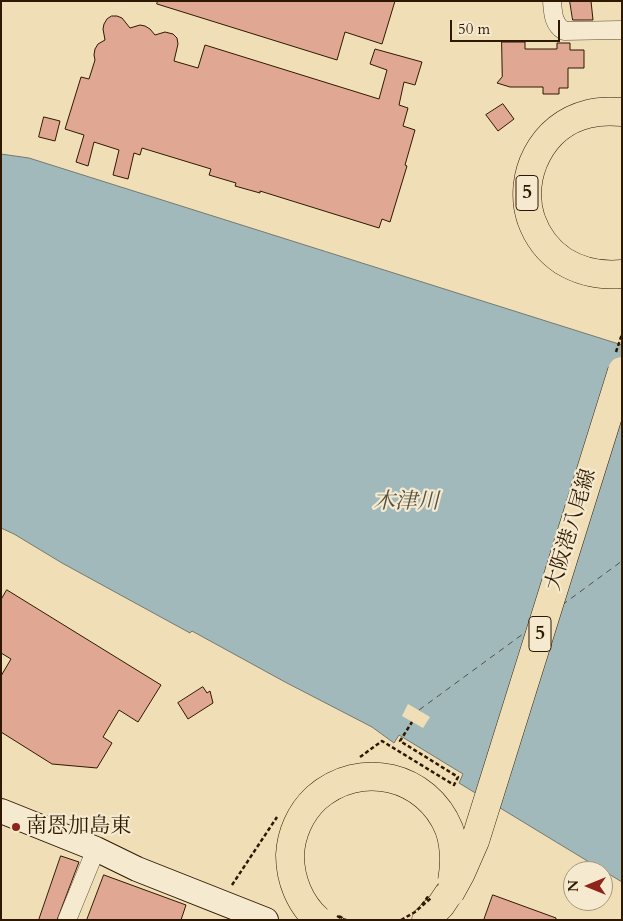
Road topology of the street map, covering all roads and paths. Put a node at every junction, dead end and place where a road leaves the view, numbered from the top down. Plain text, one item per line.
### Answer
1 (552, 1) edge
2 (622, 30) edge
3 (622, 112) edge
4 (622, 273) edge
5 (622, 371) edge
6 (412, 722) dead end
7 (360, 757) dead end
8 (1, 811) edge
9 (280, 811) dead end
10 (96, 849) junction
11 (442, 899) edge
12 (220, 902) junction
13 (327, 916) edge
14 (68, 920) edge
15 (266, 920) edge
16 (346, 920) edge
17 (401, 920) edge
18 (426, 920) edge

1 - 2 street
3 - 4 main road, 5
5 - 18 main road, 大阪港八尾線 / 5, bridge
6 - 7 path
8 - 10 street
9 - 12 path
10 - 12 street
10 - 14 street
11 - 13 main road, bridge
11 - 17 path, bridge
12 - 15 street
13 - 16 path, bridge
13 - 18 main road, 大阪港八尾線 / 5, bridge

